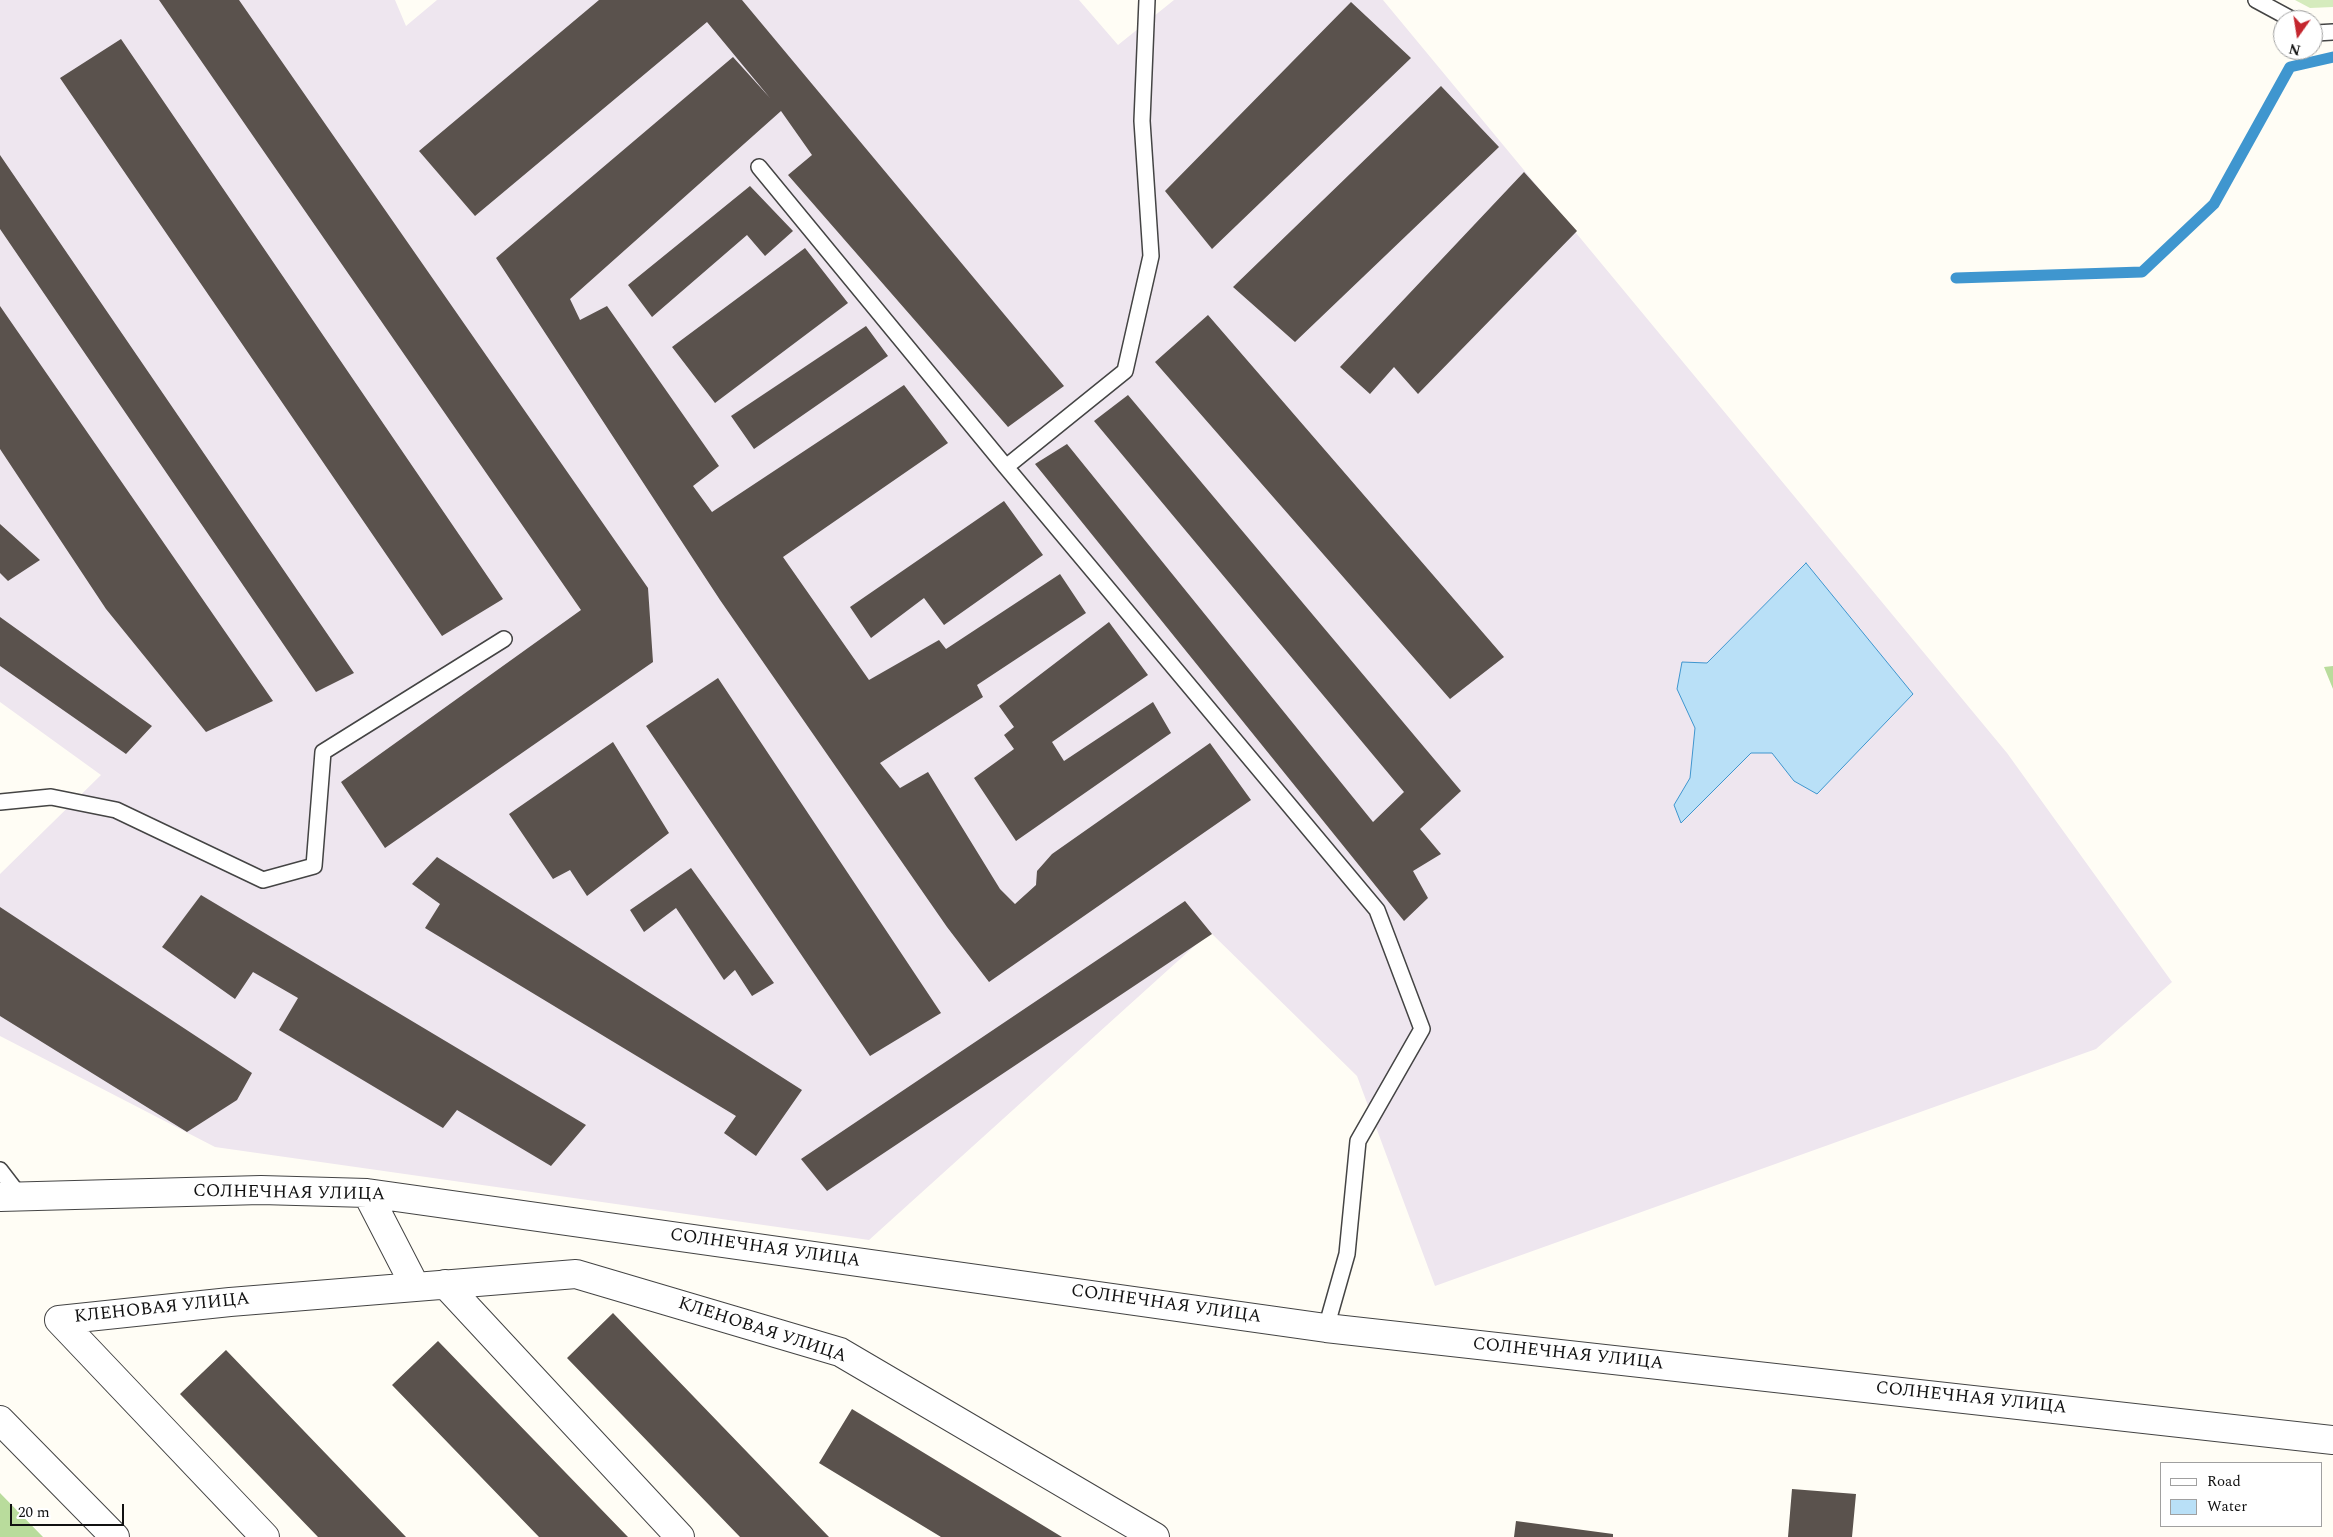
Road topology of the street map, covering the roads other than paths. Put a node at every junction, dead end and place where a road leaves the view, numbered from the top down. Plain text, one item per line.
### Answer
1 (1147, 0) edge
2 (2256, 0) edge
3 (2274, 10) edge
4 (760, 168) dead end
5 (1006, 467) junction
6 (504, 639) dead end
7 (0, 802) edge
8 (0, 1170) edge
9 (367, 1193) junction
10 (10, 1196) edge
11 (445, 1284) junction
12 (415, 1286) junction
13 (1326, 1328) junction
14 (0, 1420) edge
15 (2333, 1440) edge
16 (115, 1537) edge
17 (264, 1537) edge
18 (680, 1537) edge
19 (1155, 1537) edge

1 - 5 lane
2 - 3 lane
4 - 5 lane
5 - 13 lane
6 - 7 lane
8 - 10 lane
9 - 10 street, СОЛНЕЧНАЯ УЛИЦА
9 - 12 street
9 - 13 street, СОЛНЕЧНАЯ УЛИЦА
11 - 12 street, КЛЕНОВАЯ УЛИЦА
11 - 18 street
11 - 19 street, КЛЕНОВАЯ УЛИЦА
12 - 17 street, КЛЕНОВАЯ УЛИЦА
13 - 15 street, СОЛНЕЧНАЯ УЛИЦА
14 - 16 street

